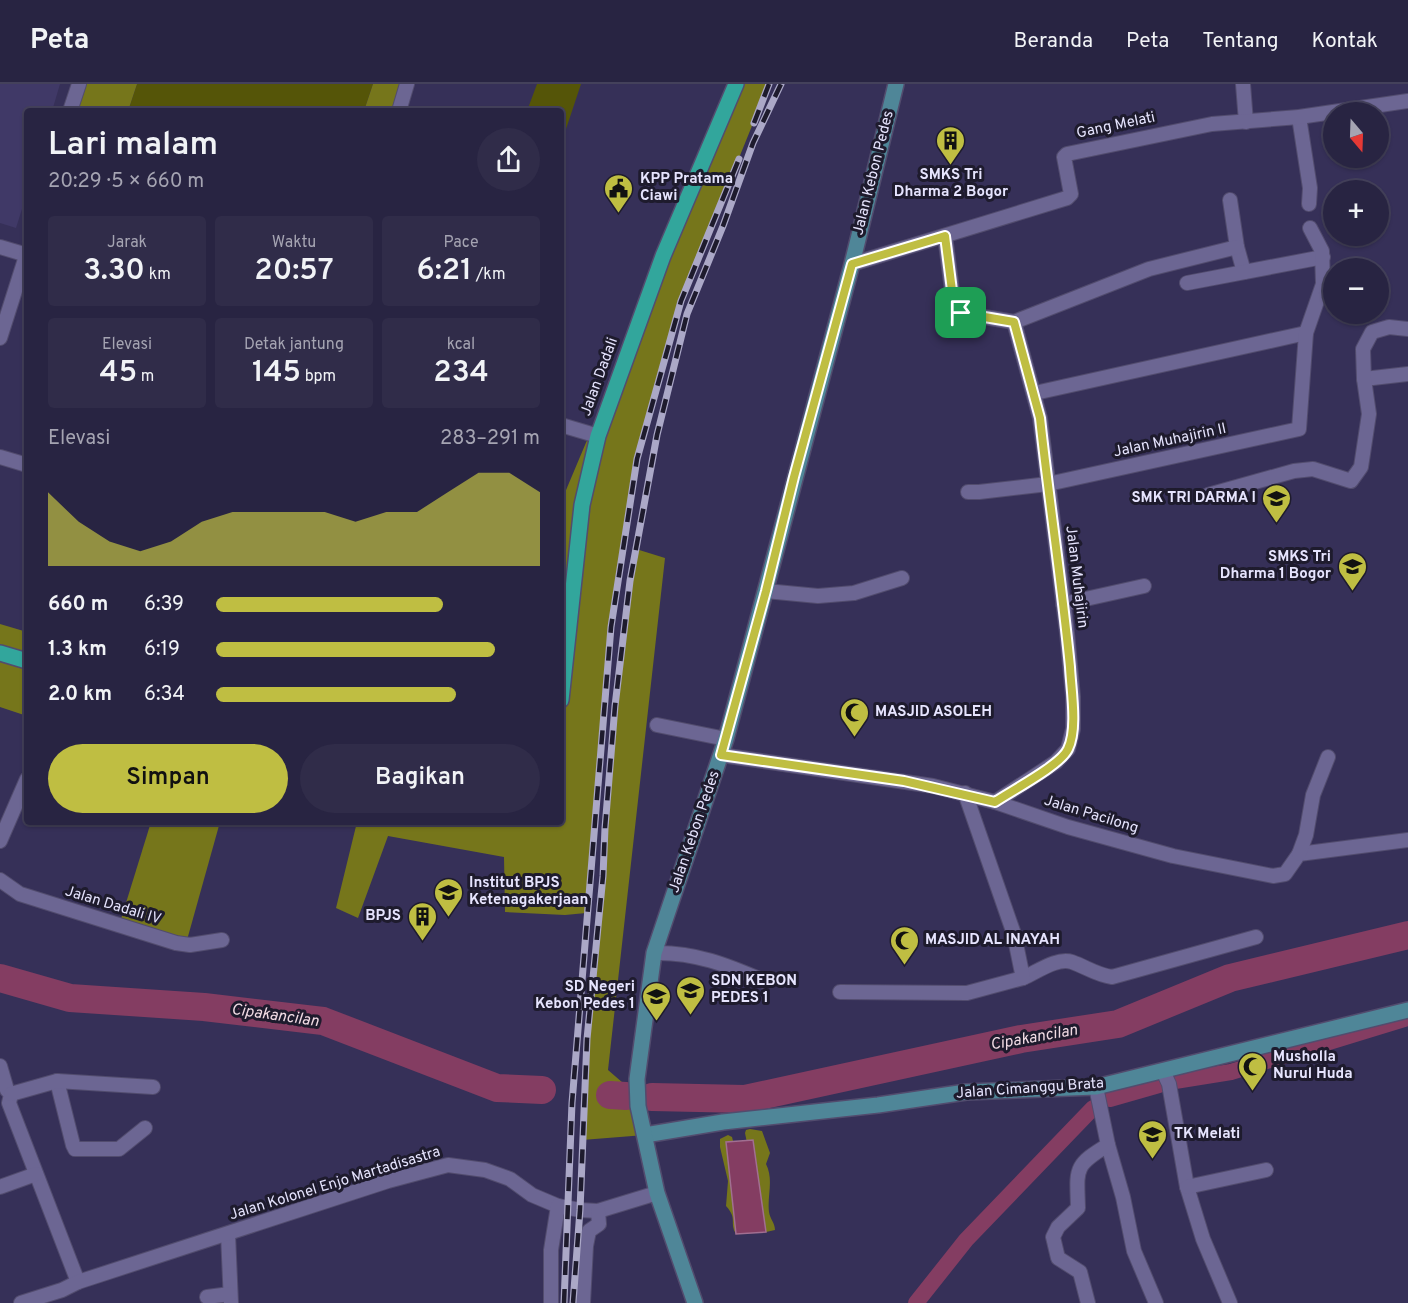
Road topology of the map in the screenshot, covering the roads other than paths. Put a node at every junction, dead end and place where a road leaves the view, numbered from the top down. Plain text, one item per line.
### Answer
1 (79, 84) edge
2 (407, 84) edge
3 (736, 84) edge
4 (896, 84) edge
5 (1243, 84) edge
6 (1408, 101) edge
7 (71, 108) edge
8 (400, 108) edge
9 (1299, 117) junction
10 (1246, 122) junction
11 (1230, 200) dead end
12 (1309, 204) dead end
13 (1311, 228) dead end
14 (945, 236) junction
15 (0, 247) edge
16 (1237, 247) junction
17 (24, 253) edge
18 (1323, 257) junction
19 (24, 263) edge
20 (852, 264) junction
21 (1244, 272) junction
22 (1187, 283) dead end
23 (1014, 322) junction
24 (1408, 329) edge
25 (1306, 333) junction
26 (0, 338) edge
27 (1408, 374) edge
28 (1364, 379) junction
29 (1035, 393) junction
30 (564, 426) edge
31 (598, 436) junction
32 (0, 457) edge
33 (24, 464) edge
34 (1048, 484) junction
35 (968, 492) dead end
36 (1208, 495) dead end
37 (902, 578) dead end
38 (1144, 586) dead end
39 (766, 591) junction
40 (1063, 604) junction
41 (0, 652) edge
42 (24, 660) edge
43 (564, 672) edge
44 (657, 725) dead end
45 (726, 739) junction
46 (721, 755) junction
47 (1328, 757) dead end
48 (24, 786) edge
49 (965, 794) junction
50 (995, 802) junction
51 (1408, 840) edge
52 (0, 841) edge
53 (1299, 854) junction
54 (0, 880) edge
55 (1256, 937) dead end
56 (222, 940) dead end
57 (654, 953) junction
58 (1023, 978) junction
59 (764, 981) dead end
60 (840, 992) dead end
61 (1408, 1010) edge
62 (0, 1066) edge
63 (1166, 1078) junction
64 (57, 1081) junction
65 (153, 1087) dead end
66 (1096, 1087) junction
67 (6, 1093) edge
68 (145, 1128) dead end
69 (645, 1135) junction
70 (1108, 1145) junction
71 (1266, 1170) dead end
72 (36, 1174) junction
73 (0, 1187) edge
74 (1187, 1187) junction
75 (657, 1193) junction
76 (558, 1206) junction
77 (598, 1211) junction
78 (228, 1234) junction
79 (78, 1282) junction
80 (65, 1296) edge
81 (207, 1297) dead end
82 (231, 1298) edge
83 (21, 1303) edge
84 (551, 1303) edge
85 (583, 1303) edge
86 (695, 1303) edge
87 (1088, 1303) edge
88 (1156, 1303) edge
89 (1230, 1303) edge

1 - 7 street
2 - 8 street
3 - 31 main road, Jalan Dadali
4 - 20 main road, Jalan Kebon Pedes
5 - 10 street
6 - 9 street, Gang Melati
9 - 10 street, Gang Melati
9 - 12 street
10 - 14 street, Gang Melati
11 - 16 street
13 - 18 street
14 - 20 street, Gang Melati
14 - 23 street
15 - 17 street
16 - 21 street
16 - 23 street
18 - 21 street
18 - 25 street
19 - 26 street
20 - 39 main road, Jalan Kebon Pedes
21 - 22 street
23 - 29 street, Jalan Muhajirin
24 - 28 street
25 - 29 street
25 - 34 street, Jalan Muhajirin II
27 - 28 street
28 - 36 street
29 - 34 street, Jalan Muhajirin
30 - 31 street
31 - 43 main road, Jalan Dadali
32 - 33 street
34 - 35 street, Jalan Muhajirin II
34 - 40 street, Jalan Muhajirin
37 - 39 street
38 - 40 street
39 - 45 main road, Jalan Kebon Pedes
40 - 50 street, Jalan Muhajirin
41 - 42 main road
44 - 45 street
45 - 46 main road, Jalan Kebon Pedes
46 - 49 street, Jalan Pacilong
46 - 57 main road, Jalan Kebon Pedes
47 - 53 street
48 - 52 street
49 - 50 street, Jalan Pacilong
49 - 58 street
50 - 53 street, Jalan Pacilong
51 - 53 street
54 - 56 street, Jalan Dadali IV
55 - 58 street
57 - 59 street
57 - 69 main road, Jalan Kebon Pedes
58 - 60 street
61 - 63 main road, Jalan Cimanggu Brata
62 - 67 street
63 - 66 main road, Jalan Cimanggu Brata
63 - 74 street
64 - 65 street
64 - 67 street
64 - 68 street
66 - 69 main road, Jalan Cimanggu Brata
66 - 70 street
67 - 72 street
69 - 75 main road, Jalan Kebon Pedes
70 - 87 street
70 - 88 street
71 - 74 street
72 - 73 street
72 - 79 street
74 - 89 street
75 - 77 street, Jalan Kolonel Enjo Martadisastra
75 - 86 main road, Jalan Kebon Pedes
76 - 77 street, Jalan Kolonel Enjo Martadisastra
76 - 78 street, Jalan Kolonel Enjo Martadisastra
76 - 84 street
77 - 85 street
78 - 79 street, Jalan Kolonel Enjo Martadisastra
78 - 82 street
79 - 80 street, Jalan Kolonel Enjo Martadisastra
80 - 83 street, Jalan Kolonel Enjo Martadisastra
81 - 82 street

